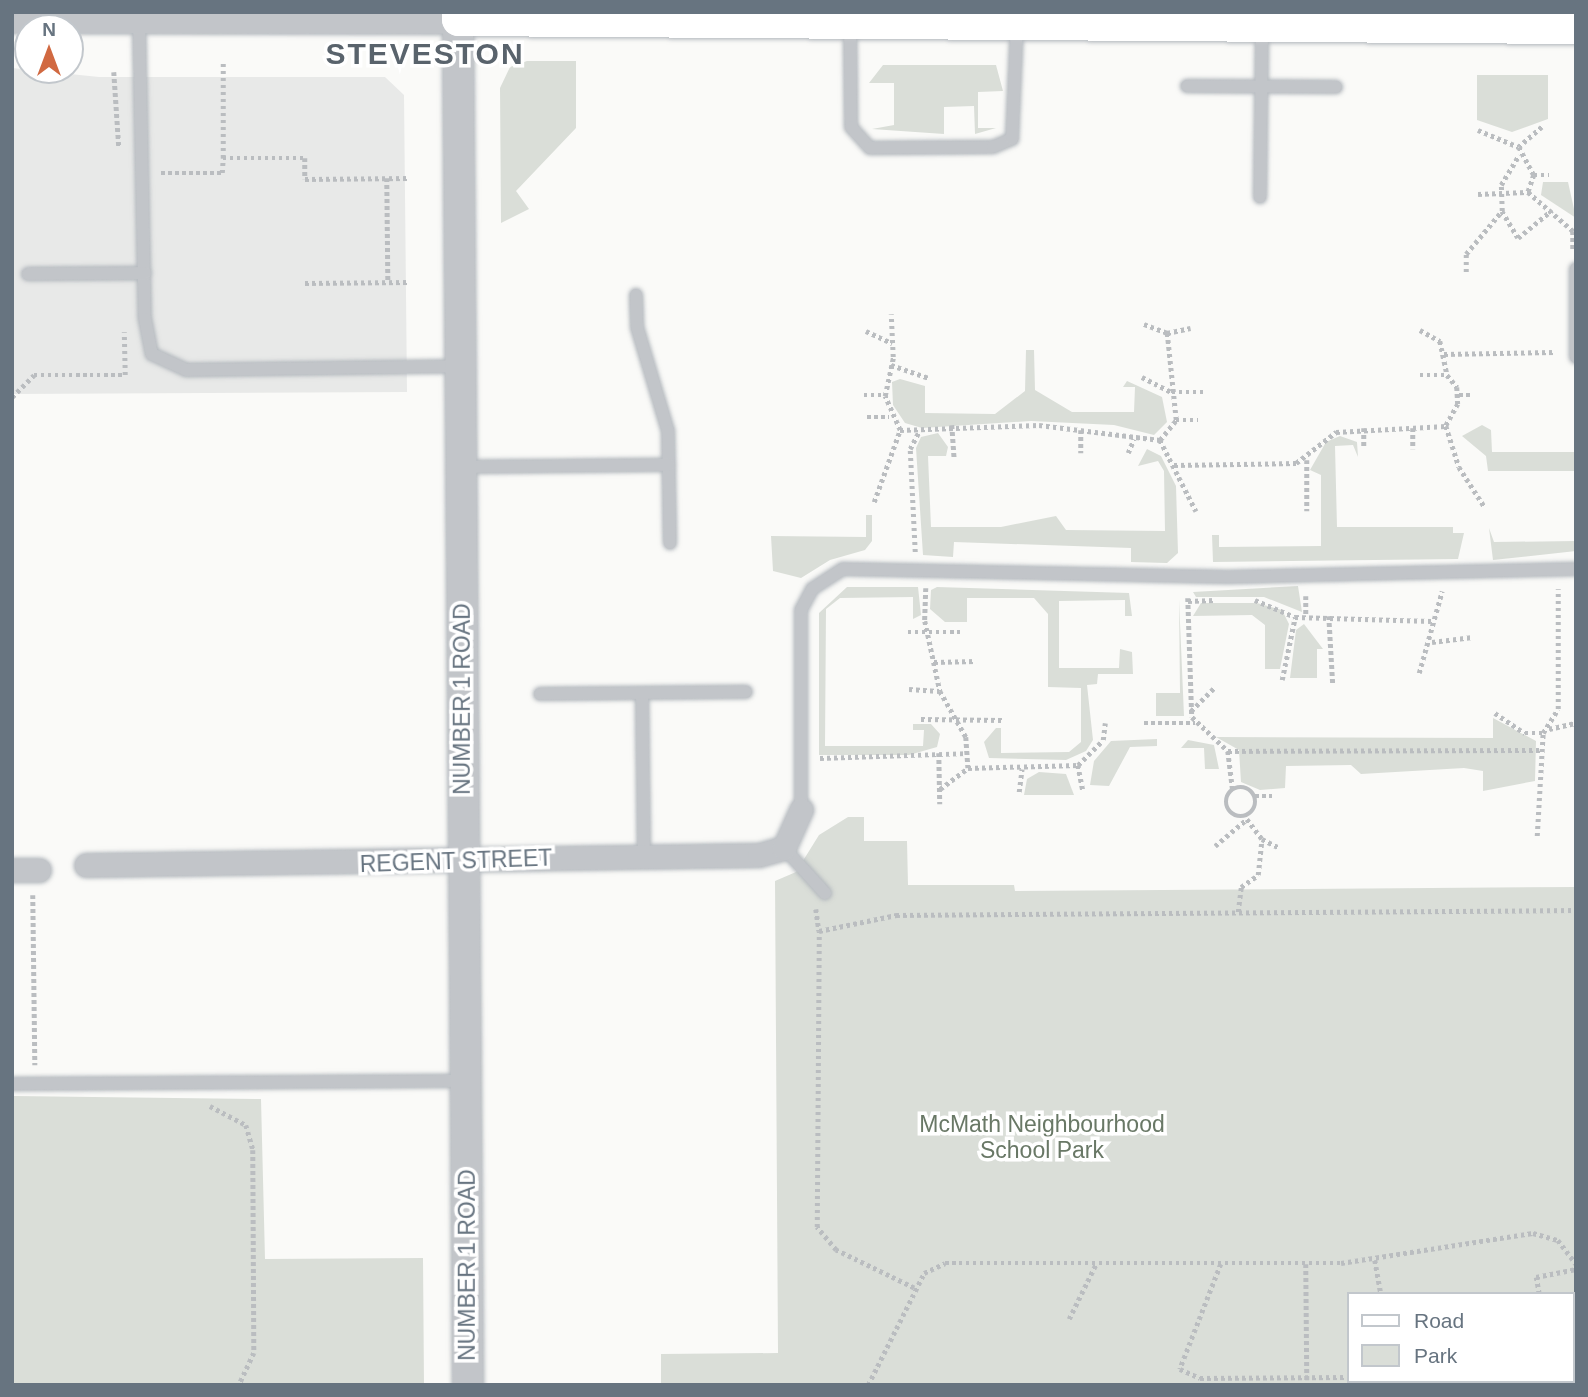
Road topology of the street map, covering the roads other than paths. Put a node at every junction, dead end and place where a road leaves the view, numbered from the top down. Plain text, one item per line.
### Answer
1 (190, 16) edge
2 (340, 16) edge
3 (458, 16) edge
4 (12, 18) edge
5 (1416, 19) edge
6 (139, 20) junction
7 (850, 20) junction
8 (1017, 26) junction
9 (1262, 26) junction
10 (1576, 27) edge
11 (1187, 86) dead end
12 (1262, 87) junction
13 (1336, 87) dead end
14 (1260, 197) dead end
15 (1574, 269) edge
16 (145, 273) junction
17 (28, 274) dead end
18 (636, 295) dead end
19 (1574, 354) edge
20 (460, 366) junction
21 (668, 465) junction
22 (461, 467) junction
23 (670, 543) dead end
24 (1576, 569) edge
25 (746, 692) dead end
26 (642, 693) junction
27 (540, 694) dead end
28 (801, 810) joint
29 (784, 848) junction
30 (644, 856) junction
31 (463, 861) junction
32 (86, 866) dead end
33 (825, 893) dead end
34 (466, 1081) junction
35 (12, 1084) edge
36 (468, 1385) edge

1 - 2 street
1 - 6 street
2 - 3 street
3 - 7 main road
3 - 20 street, NUMBER 1 ROAD
4 - 6 street
5 - 9 main road
5 - 10 main road
6 - 16 lane
7 - 8 main road
7 - 8 lane
8 - 9 main road
9 - 12 lane
11 - 12 lane
12 - 13 lane
12 - 14 lane
15 - 19 lane
16 - 17 lane
16 - 20 lane
18 - 21 lane
20 - 22 street, NUMBER 1 ROAD
21 - 22 lane
21 - 23 lane
22 - 31 street, NUMBER 1 ROAD
24 - 28 lane
25 - 26 lane
26 - 27 lane
26 - 30 lane
28 - 29 street
29 - 30 street, REGENT STREET
29 - 33 lane
30 - 31 street, REGENT STREET
31 - 32 street, REGENT STREET
31 - 34 street, NUMBER 1 ROAD
34 - 35 lane
34 - 36 street, NUMBER 1 ROAD

